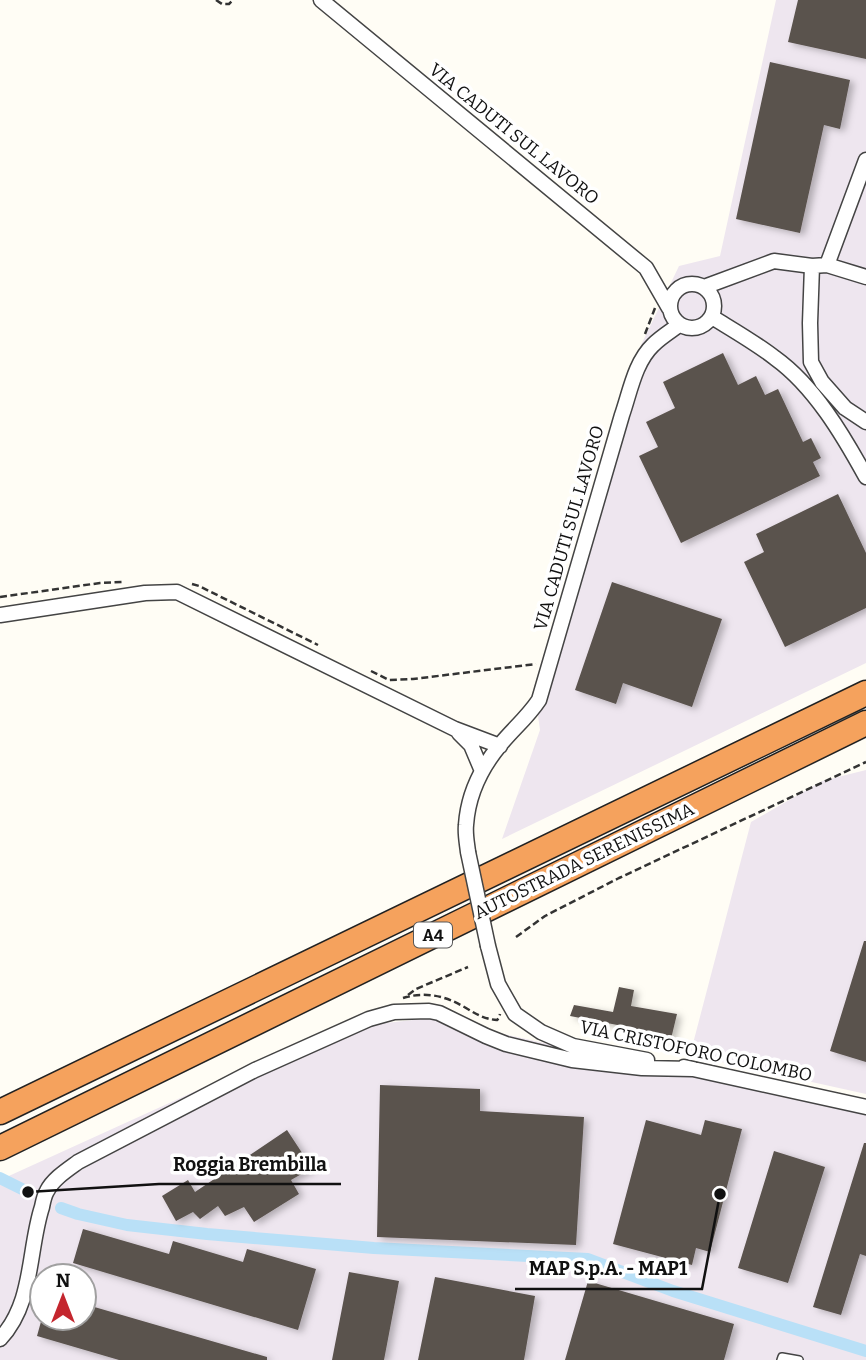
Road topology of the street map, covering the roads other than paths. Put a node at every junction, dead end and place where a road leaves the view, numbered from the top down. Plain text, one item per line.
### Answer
1 (321, 0) edge
2 (866, 160) edge
3 (819, 266) junction
4 (866, 276) edge
5 (704, 287) junction
6 (663, 305) junction
7 (712, 317) junction
8 (679, 325) junction
9 (866, 422) edge
10 (866, 477) edge
11 (0, 615) edge
12 (866, 692) edge
13 (866, 723) edge
14 (455, 729) junction
15 (500, 746) junction
16 (482, 771) junction
17 (468, 852) joint
18 (693, 1069) junction
19 (866, 1107) edge
20 (0, 1112) edge
21 (0, 1148) edge
22 (0, 1339) edge
23 (781, 1360) edge
24 (799, 1360) edge

1 - 6 street, VIA CADUTI SUL LAVORO
2 - 3 street
3 - 4 street
3 - 5 street
3 - 9 street
5 - 6 street
5 - 7 street
6 - 8 street, VIA CADUTI SUL LAVORO
7 - 8 street
7 - 10 street
8 - 15 street, VIA CADUTI SUL LAVORO
11 - 14 street
12 - 20 highway, AUTOSTRADA SERENISSIMA / A4
13 - 21 highway, AUTOSTRADA SERENISSIMA / A4
14 - 15 street
14 - 16 street
15 - 16 street, VIA CADUTI SUL LAVORO
16 - 17 street, VIA CADUTI SUL LAVORO
17 - 18 street, VIA CRISTOFORO COLOMBO, bridge
18 - 19 street, VIA CRISTOFORO COLOMBO
18 - 22 street
23 - 24 lane

